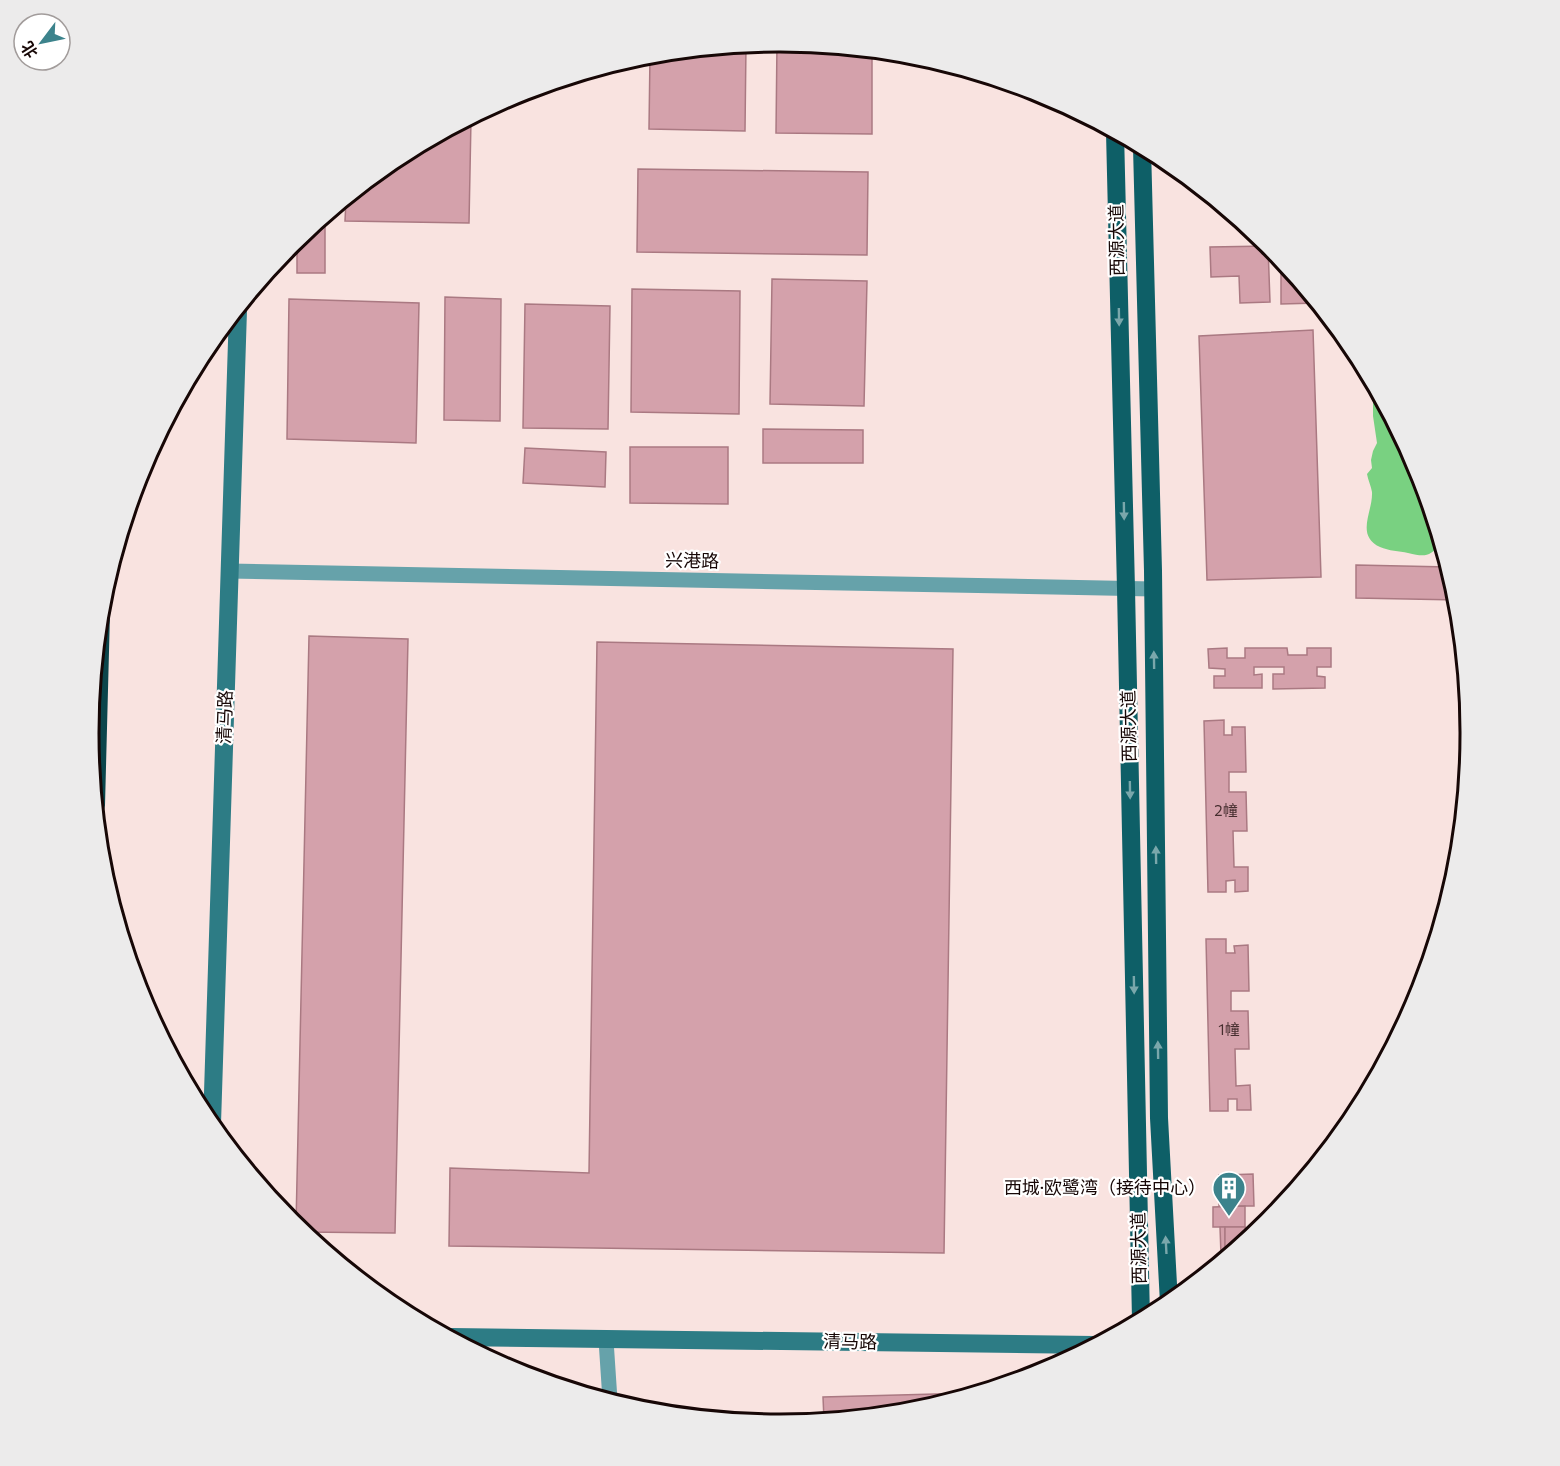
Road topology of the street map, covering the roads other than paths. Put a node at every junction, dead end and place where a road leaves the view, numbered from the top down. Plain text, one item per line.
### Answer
1 (1114, 141) edge
2 (1142, 157) edge
3 (238, 322) edge
4 (229, 571) junction
5 (1126, 589) junction
6 (1153, 589) junction
7 (212, 1108) edge
8 (1168, 1292) edge
9 (1141, 1309) edge
10 (468, 1337) edge
11 (606, 1340) junction
12 (1077, 1345) edge
13 (609, 1391) edge

1 -> 5 main road, 西源大道
2 - 6 main road, 西源大道
3 - 4 street, 清马路
4 - 5 street, 兴港路
4 - 7 street, 清马路
5 - 6 street, 兴港路
5 -> 9 main road, 西源大道
8 -> 6 main road, 西源大道
10 - 11 street, 清马路
11 - 12 street, 清马路
11 - 13 street

